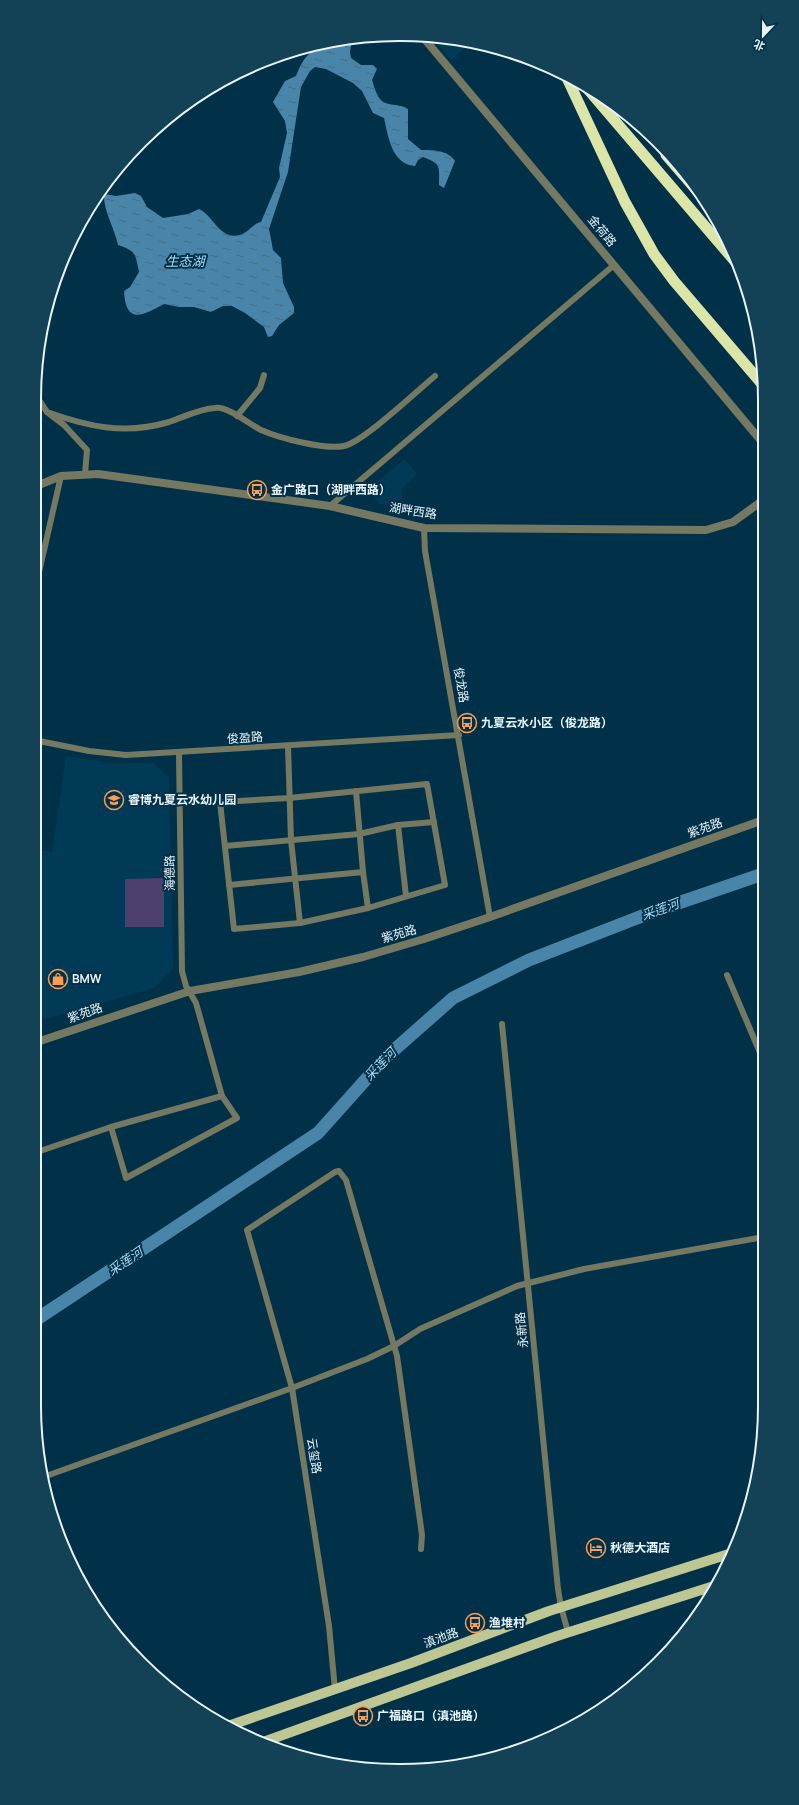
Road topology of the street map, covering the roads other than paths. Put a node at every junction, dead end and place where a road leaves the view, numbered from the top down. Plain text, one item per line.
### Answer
1 (427, 42) edge
2 (570, 84) edge
3 (597, 100) edge
4 (725, 250) edge
5 (614, 265) junction
6 (264, 376) dead end
7 (435, 376) dead end
8 (757, 378) edge
9 (41, 403) edge
10 (47, 412) junction
11 (237, 416) junction
12 (758, 437) edge
13 (85, 474) junction
14 (61, 476) junction
15 (41, 484) edge
16 (758, 504) edge
17 (330, 506) junction
18 (424, 528) junction
19 (41, 563) edge
20 (459, 735) junction
21 (41, 741) edge
22 (288, 746) junction
23 (179, 753) junction
24 (356, 791) junction
25 (289, 798) junction
26 (434, 822) junction
27 (758, 822) edge
28 (398, 825) junction
29 (359, 834) junction
30 (291, 840) junction
31 (225, 846) junction
32 (362, 872) junction
33 (294, 880) junction
34 (229, 885) junction
35 (406, 896) junction
36 (368, 908) junction
37 (490, 918) junction
38 (300, 923) junction
39 (727, 975) dead end
40 (190, 991) junction
41 (502, 1024) dead end
42 (41, 1041) edge
43 (758, 1048) edge
44 (222, 1096) junction
45 (111, 1127) junction
46 (41, 1151) edge
47 (758, 1237) edge
48 (529, 1283) junction
49 (394, 1346) junction
50 (292, 1388) junction
51 (48, 1475) edge
52 (421, 1549) dead end
53 (725, 1555) edge
54 (708, 1588) edge
55 (561, 1607) junction
56 (568, 1632) junction
57 (335, 1690) junction
58 (235, 1724) edge
59 (270, 1740) edge

1 - 5 street, 金荷路
2 - 8 highway
3 - 4 highway
5 - 12 street, 金荷路
5 - 17 street
6 - 11 street
7 - 11 street
9 - 10 street
10 - 11 street
10 - 13 street
13 - 14 street, 湖畔西路
13 - 17 street, 湖畔西路
14 - 15 street, 湖畔西路
14 - 19 street
16 - 18 street, 湖畔西路
17 - 18 street, 湖畔西路
18 - 20 street, 俊龙路
20 - 22 street, 俊盈路
20 - 37 street, 俊龙路
21 - 23 street, 俊盈路
22 - 23 street, 俊盈路
22 - 25 street
23 - 40 street, 海德路
24 - 25 street
24 - 26 street
24 - 29 street
25 - 30 street
25 - 31 street
26 - 28 street
26 - 35 street
27 - 37 street, 紫苑路
28 - 29 street
28 - 35 street
29 - 30 street
29 - 32 street
30 - 31 street
30 - 33 street
31 - 34 street
32 - 33 street
32 - 36 street
33 - 34 street
33 - 38 street
34 - 38 street
35 - 36 street
36 - 38 street
37 - 40 street, 紫苑路
39 - 43 street
40 - 42 street, 紫苑路
40 - 44 street, 海德路
41 - 48 street, 永新路
44 - 45 street
44 - 45 street, 海德路
45 - 46 street
47 - 48 street
48 - 49 street
48 - 55 street, 永新路
49 - 50 street
49 - 50 street, 云玺路
49 - 52 street
50 - 51 street
50 - 57 street, 云玺路
53 - 55 main road, 滇池路
54 - 56 main road
55 - 56 street, 永新路
55 - 57 main road, 滇池路
56 - 59 main road
57 - 58 main road, 滇池路

